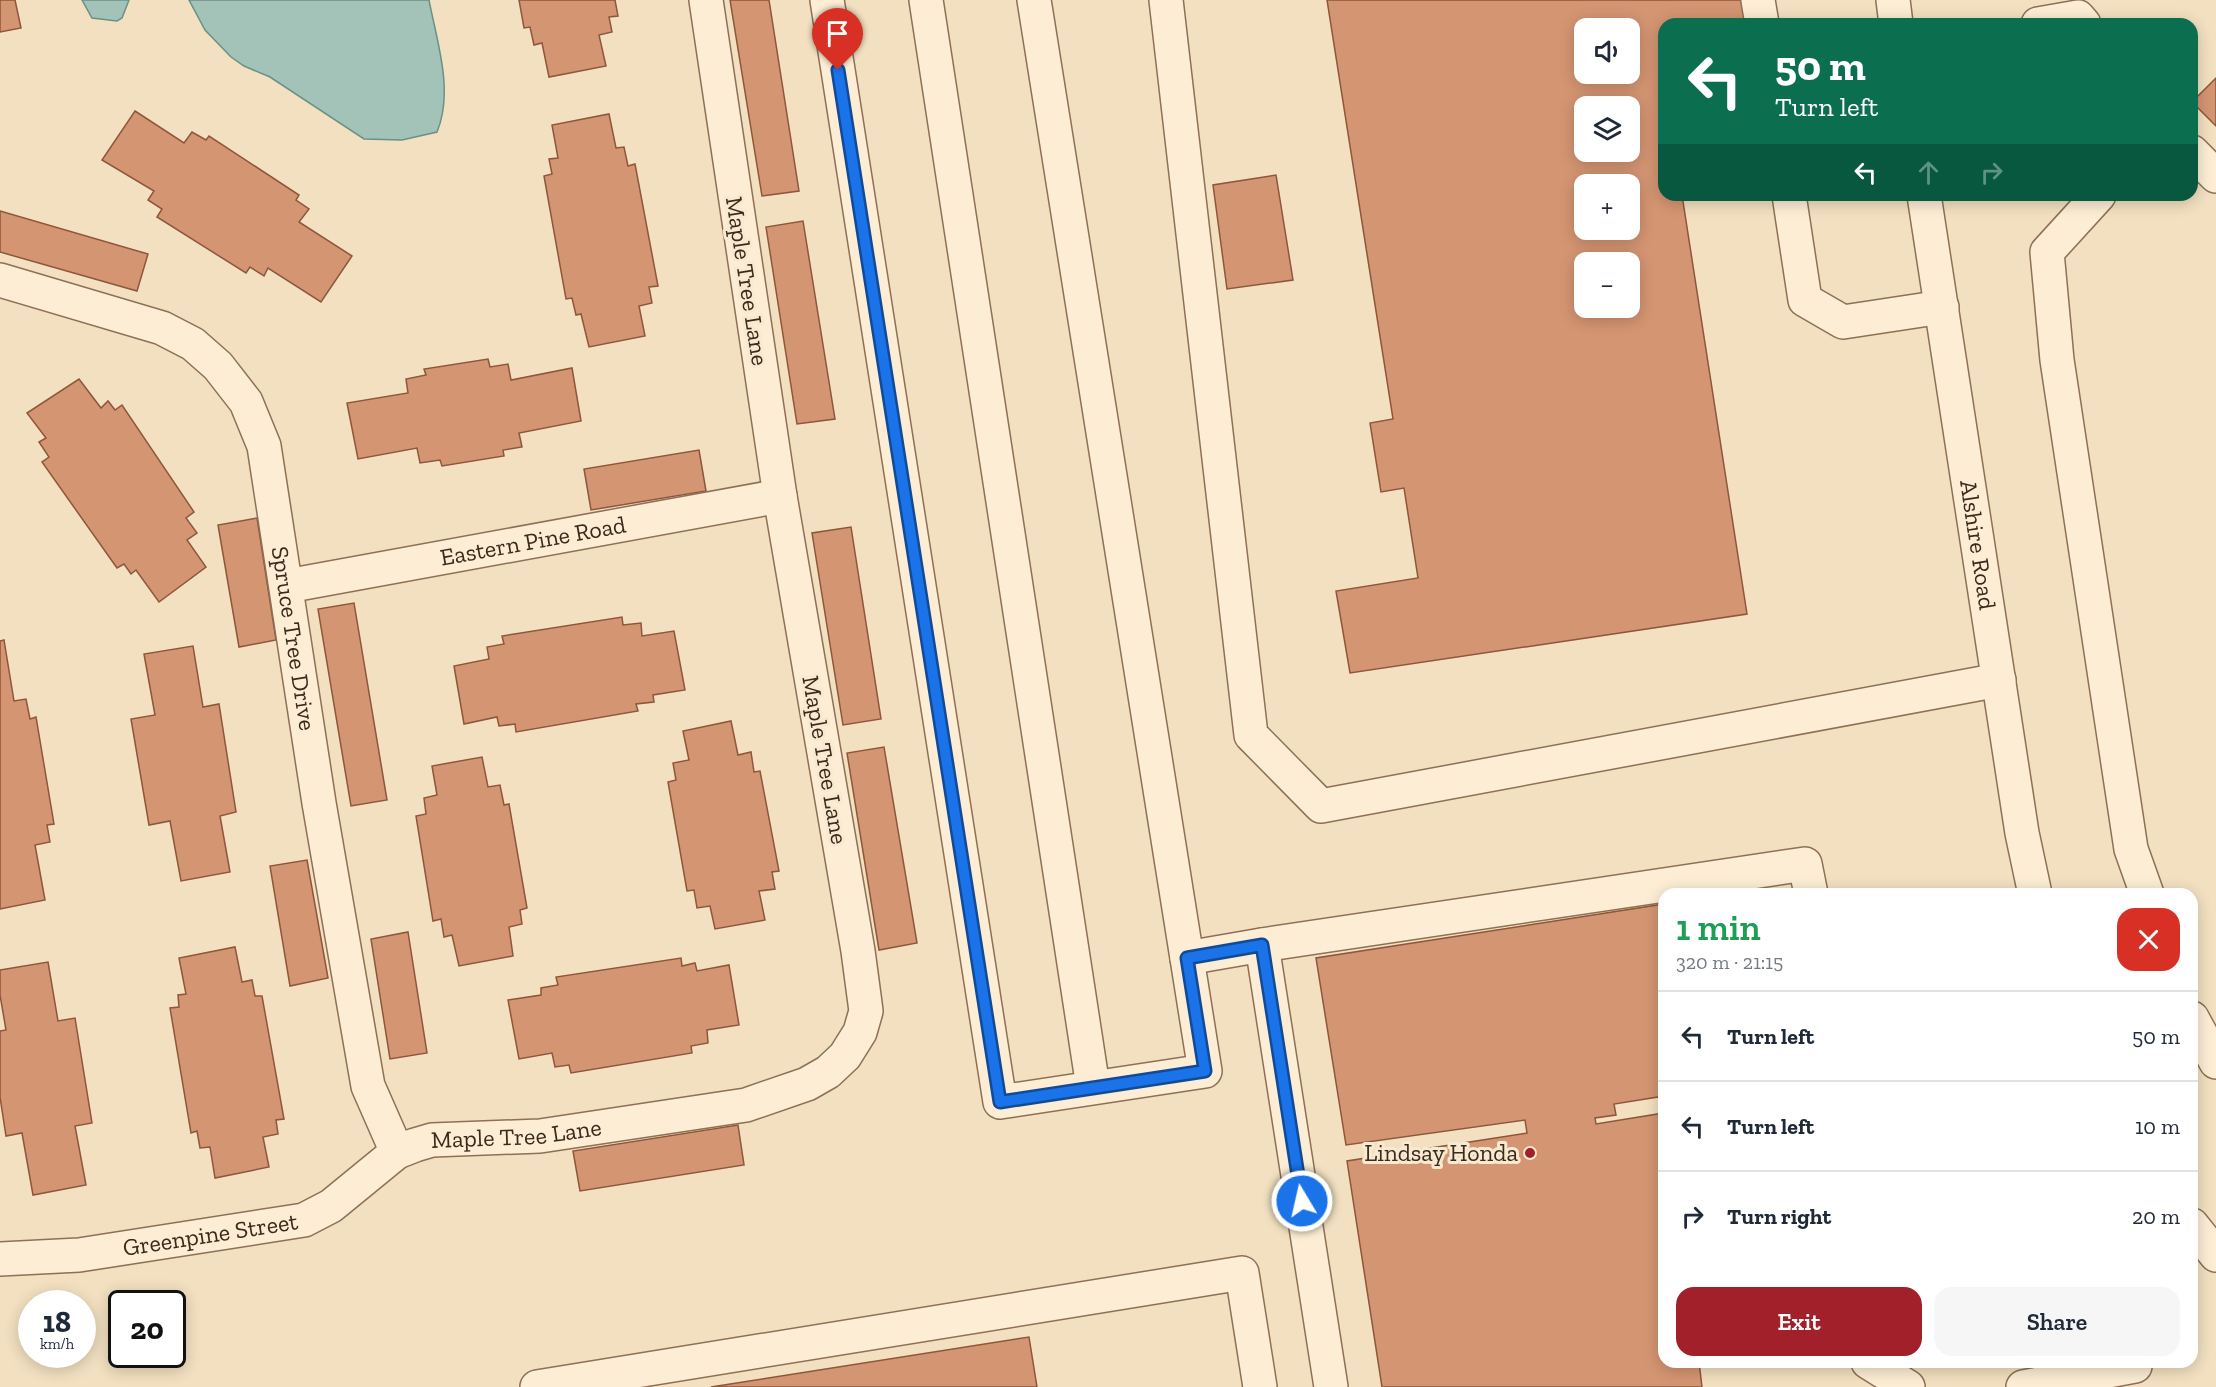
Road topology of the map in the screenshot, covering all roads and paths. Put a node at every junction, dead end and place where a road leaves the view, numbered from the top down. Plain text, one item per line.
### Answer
1 (706, 0) edge
2 (827, 0) edge
3 (926, 0) edge
4 (1034, 0) edge
5 (1166, 0) edge
6 (1758, 0) edge
7 (1893, 0) edge
8 (2086, 14) edge
9 (1761, 18) edge
10 (1895, 18) edge
11 (2067, 18) edge
12 (2198, 158) edge
13 (2216, 176) edge
14 (1790, 201) edge
15 (1925, 201) edge
16 (2094, 201) edge
17 (0, 280) edge
18 (1942, 307) junction
19 (780, 496) junction
20 (287, 586) junction
21 (1999, 680) junction
22 (1702, 888) edge
23 (1810, 888) edge
24 (2034, 888) edge
25 (2145, 888) edge
26 (1658, 894) edge
27 (1262, 945) junction
28 (1187, 958) junction
29 (2198, 1029) edge
30 (2216, 1062) edge
31 (1093, 1087) junction
32 (397, 1152) junction
33 (2198, 1232) edge
34 (2216, 1255) edge
35 (0, 1259) edge
36 (1878, 1368) edge
37 (2137, 1372) edge
38 (537, 1387) edge
39 (1260, 1387) edge
40 (1331, 1387) edge
41 (1908, 1387) edge
42 (2023, 1387) edge

1 - 19 street, Maple Tree Lane
2 - 31 street
3 - 31 street
4 - 28 street
5 - 21 street
6 - 9 street
7 - 10 street
8 - 11 street
12 - 13 street
14 - 18 street
15 - 18 street, Alshire Road
16 - 25 street
17 - 20 street, Spruce Tree Drive
18 - 21 street, Alshire Road
19 - 20 street, Eastern Pine Road
19 - 32 street, Maple Tree Lane
20 - 32 street, Spruce Tree Drive
21 - 24 street, Alshire Road
22 - 23 street
26 - 27 street
27 - 28 street
27 - 40 street
28 - 31 street
29 - 30 street
32 - 35 street, Greenpine Street
33 - 34 street
36 - 41 street
37 - 42 street
38 - 39 street

